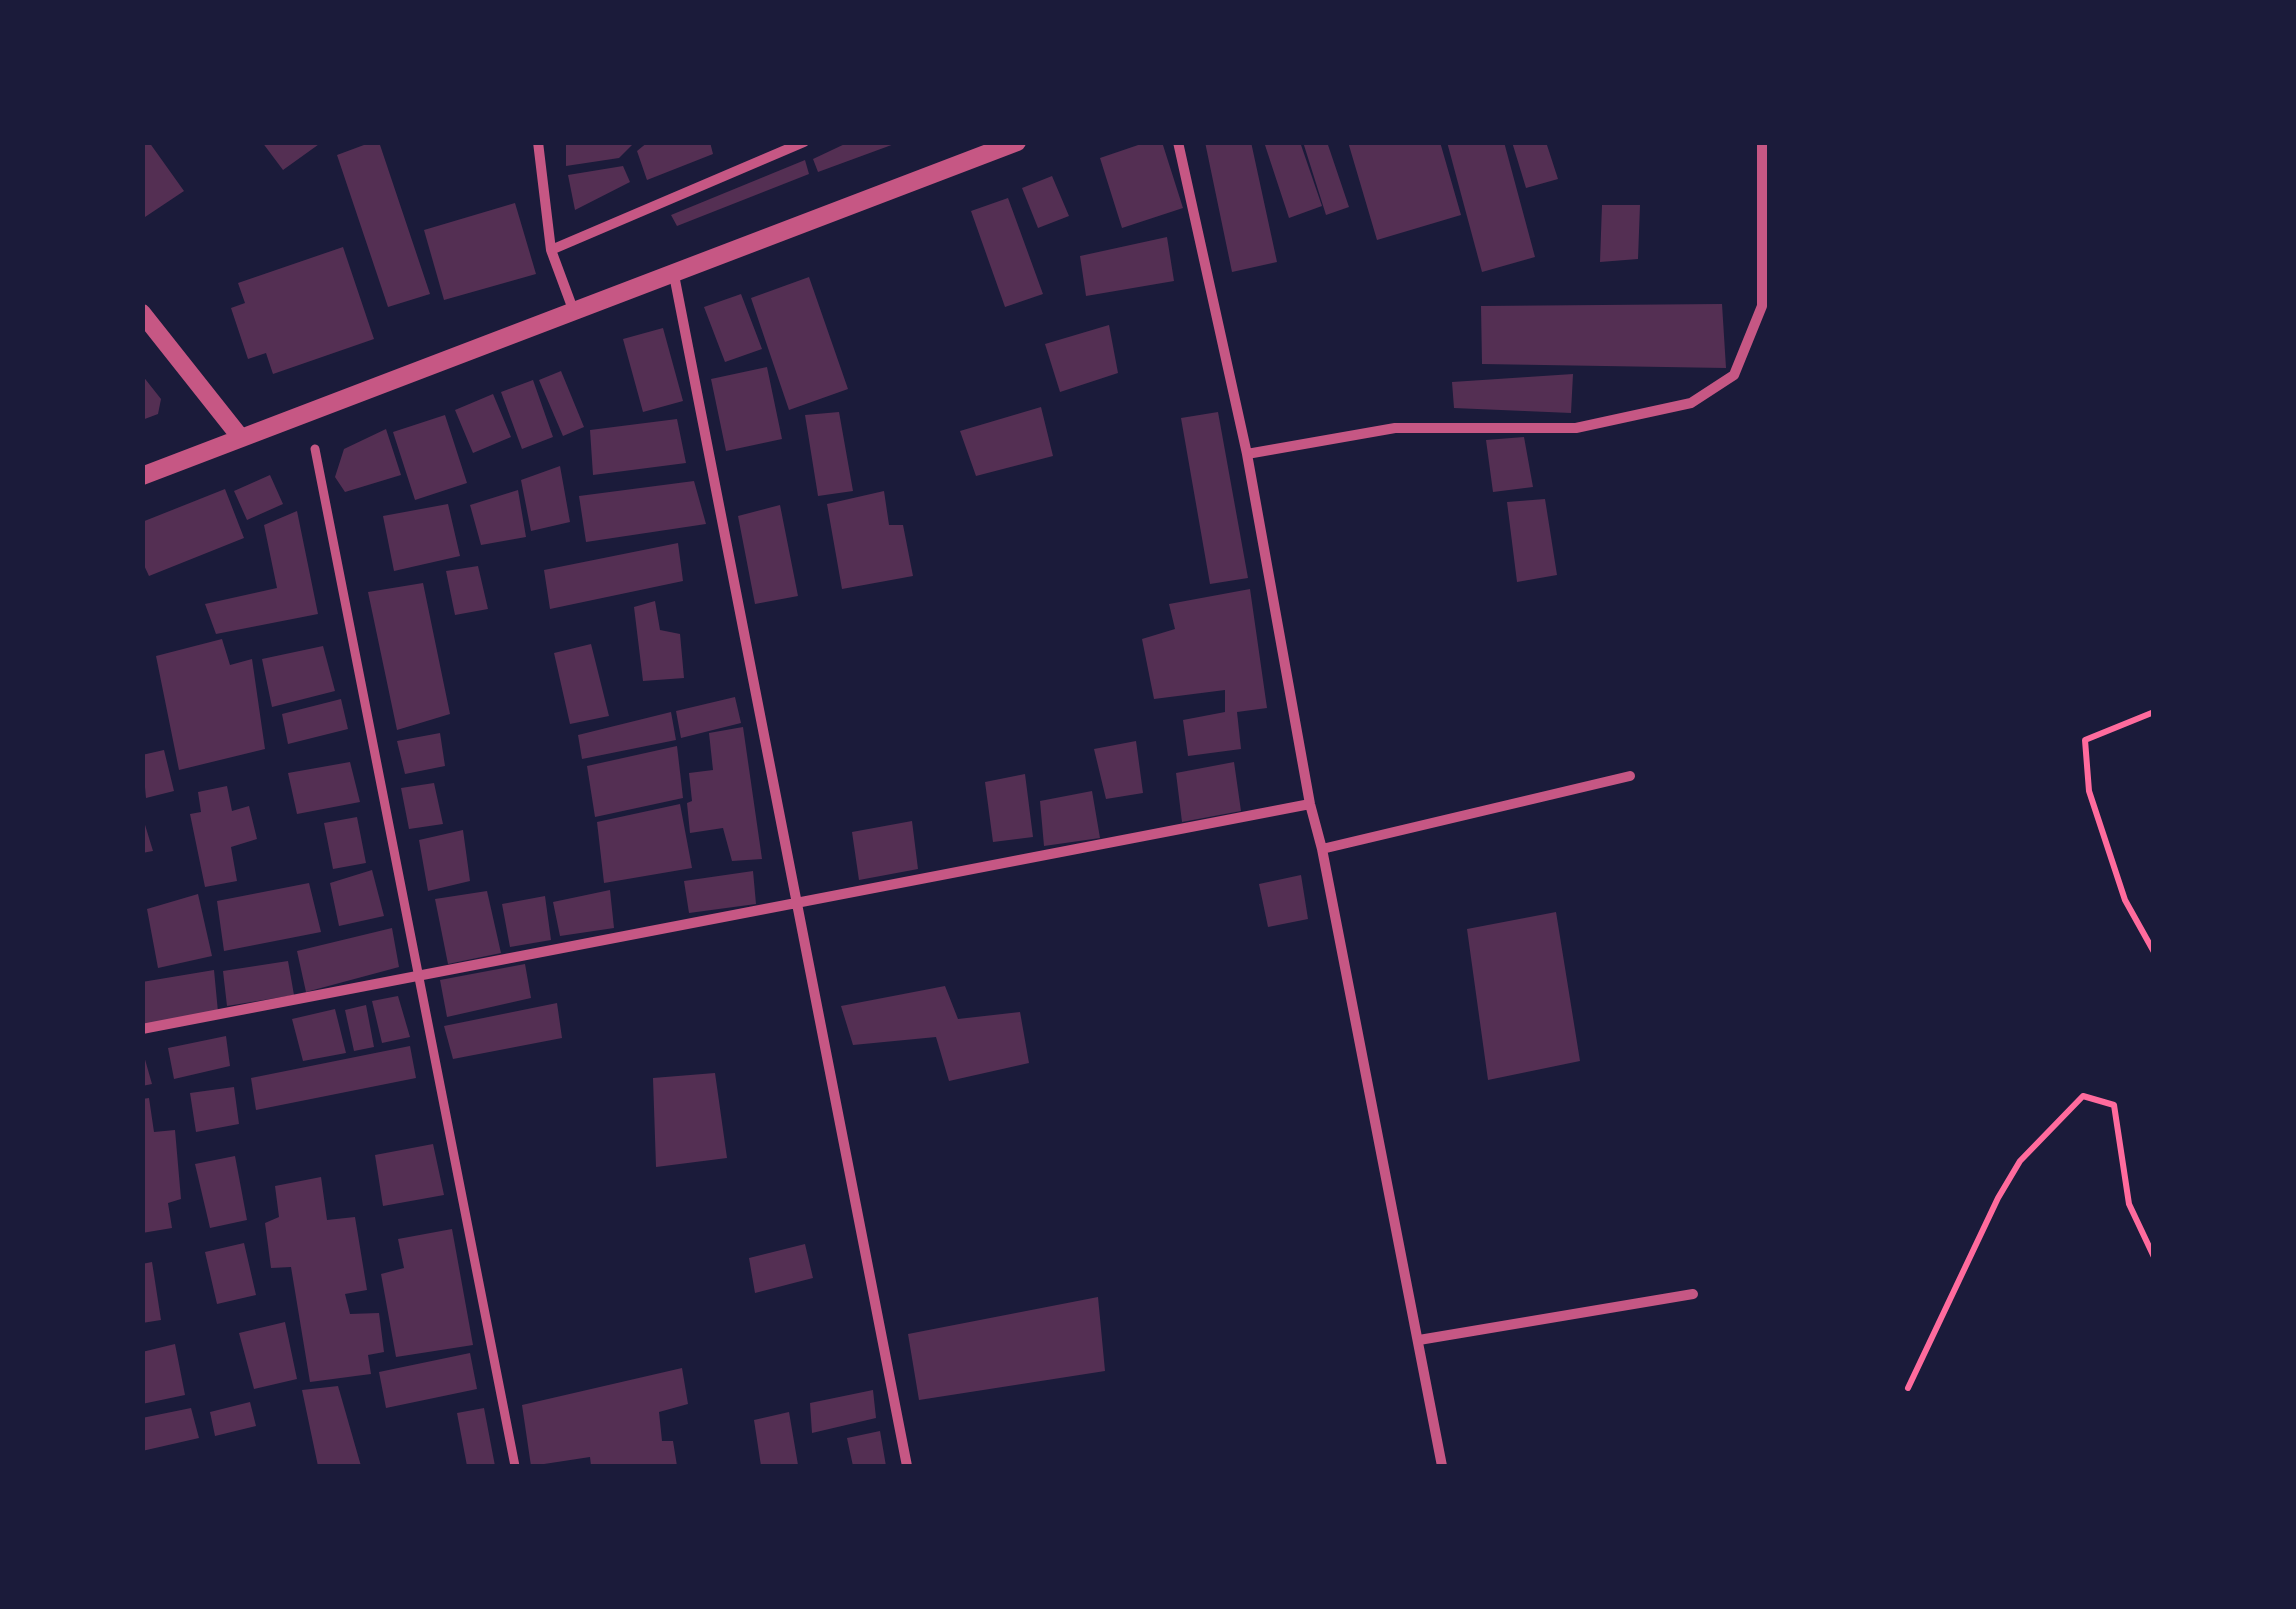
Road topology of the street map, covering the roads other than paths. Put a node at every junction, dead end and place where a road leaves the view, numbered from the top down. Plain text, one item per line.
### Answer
1 (538, 142) edge
2 (804, 142) edge
3 (1017, 142) edge
4 (1178, 142) edge
5 (1762, 142) edge
6 (552, 250) junction
7 (674, 275) junction
8 (574, 312) junction
9 (142, 313) edge
10 (241, 438) junction
11 (316, 448) dead end
12 (1246, 454) junction
13 (142, 476) edge
14 (1630, 776) dead end
15 (1310, 804) junction
16 (1322, 849) junction
17 (798, 902) junction
18 (421, 978) junction
19 (142, 1029) edge
20 (1693, 1294) dead end
21 (1419, 1340) junction
22 (516, 1466) edge
23 (908, 1466) edge
24 (1442, 1466) edge

1 - 6 street
2 - 6 street
3 - 7 street
4 - 12 street
5 - 12 street
6 - 8 street
7 - 8 street
7 - 17 street
8 - 10 street
9 - 10 street
10 - 13 street
11 - 18 street
12 - 15 street
14 - 16 street
15 - 16 street
15 - 17 street
16 - 21 street
17 - 18 street
17 - 23 street
18 - 19 street
18 - 22 street
20 - 21 street
21 - 24 street

